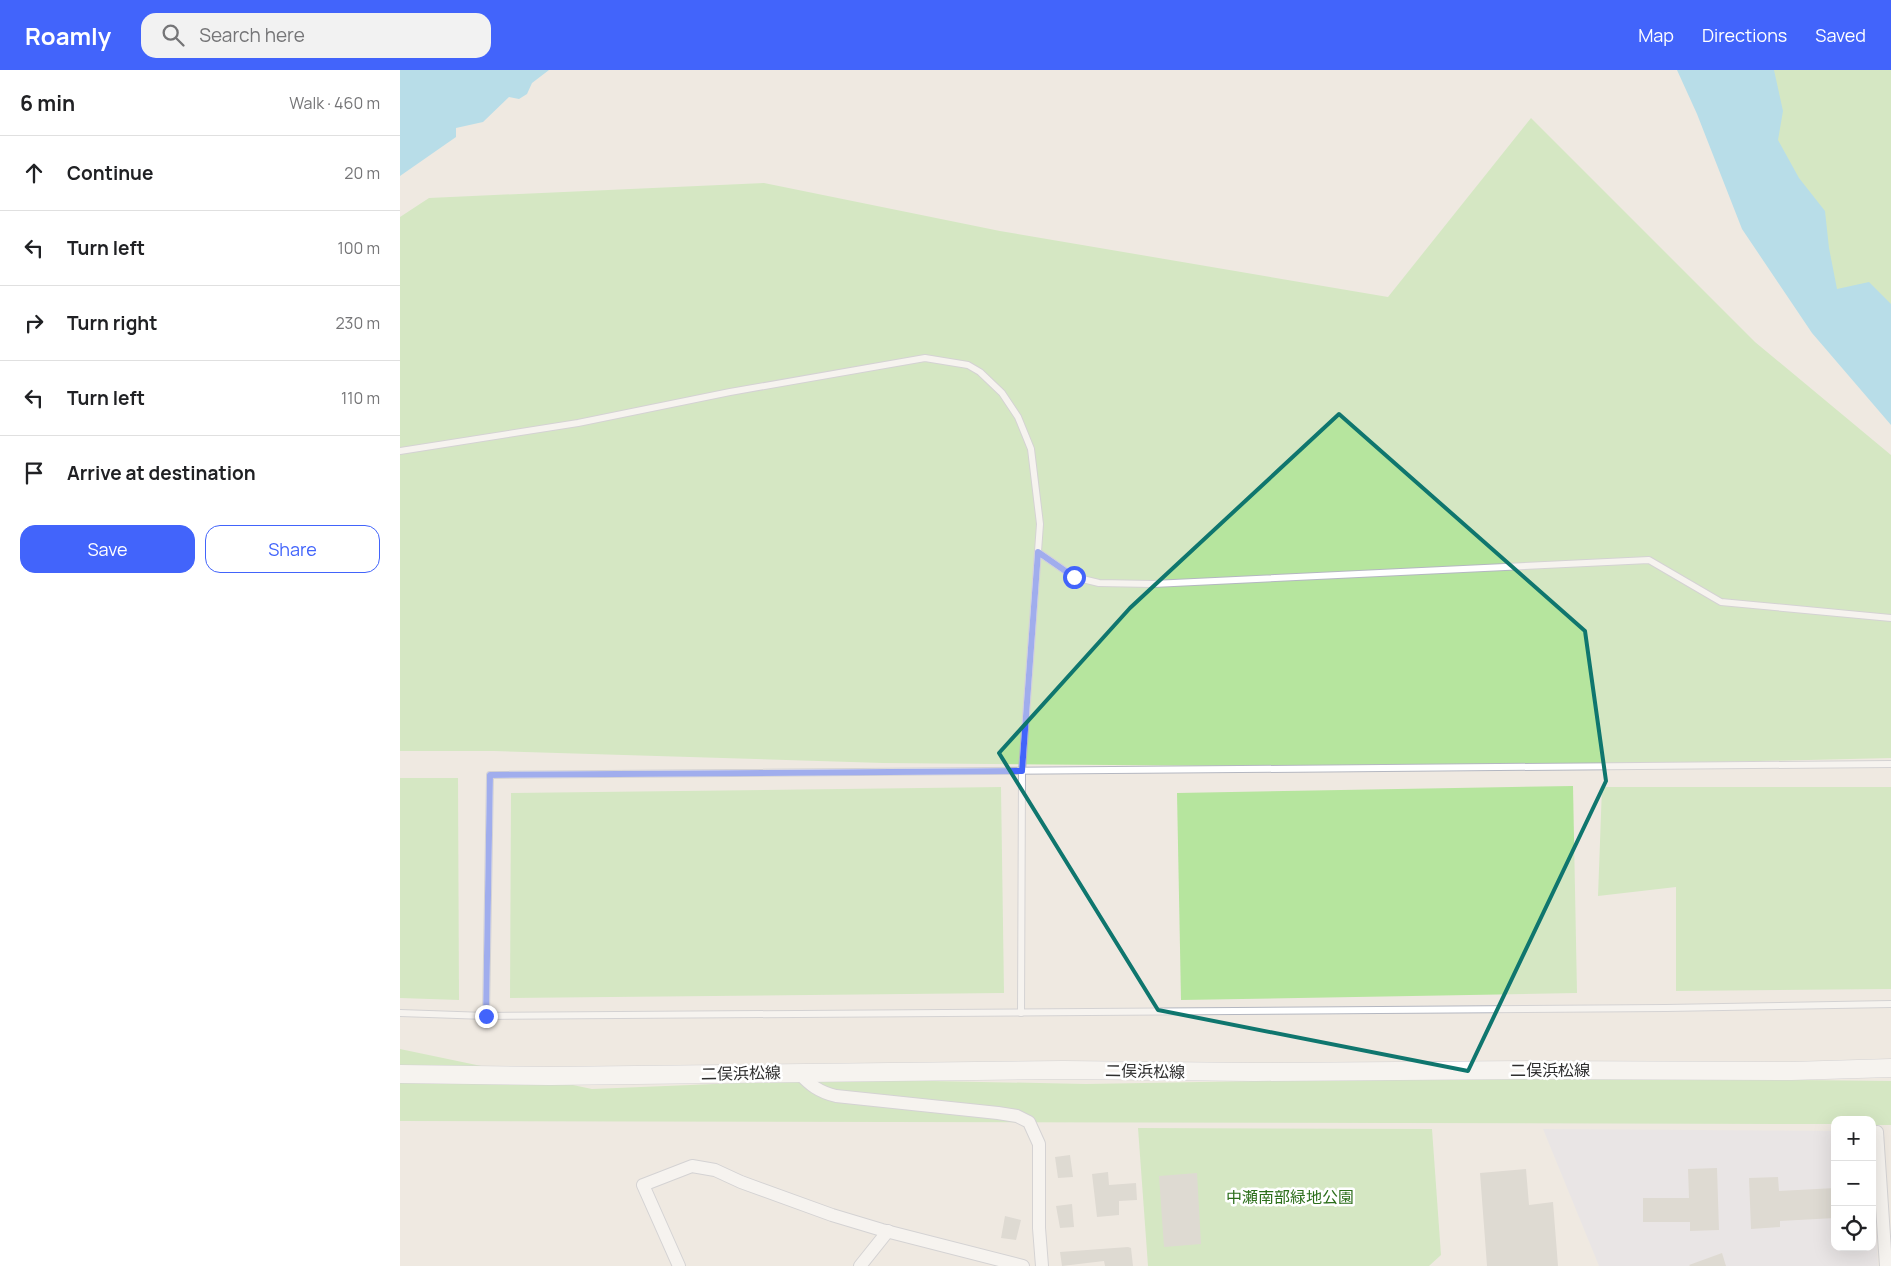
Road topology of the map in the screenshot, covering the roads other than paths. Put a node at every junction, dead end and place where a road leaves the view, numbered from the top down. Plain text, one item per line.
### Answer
1 (400, 451) edge
2 (1038, 552) junction
3 (1891, 618) edge
4 (1891, 764) edge
5 (1022, 771) junction
6 (1891, 1004) edge
7 (400, 1013) edge
8 (1021, 1013) junction
9 (486, 1016) junction
10 (1891, 1068) edge
11 (798, 1072) junction
12 (400, 1074) edge
13 (1877, 1132) dead end
14 (888, 1231) junction
15 (679, 1266) edge
16 (860, 1266) edge
17 (1022, 1266) edge
18 (1042, 1266) edge
19 (1886, 1266) edge

1 - 2 lane
2 - 3 lane
2 - 5 lane
4 - 5 lane
5 - 8 lane
5 - 9 lane
6 - 8 lane
7 - 9 lane
8 - 9 lane
10 - 11 main road, 二俣浜松線
11 - 12 main road, 二俣浜松線
11 - 18 street
13 - 19 street
14 - 15 street
14 - 16 street
14 - 17 street

